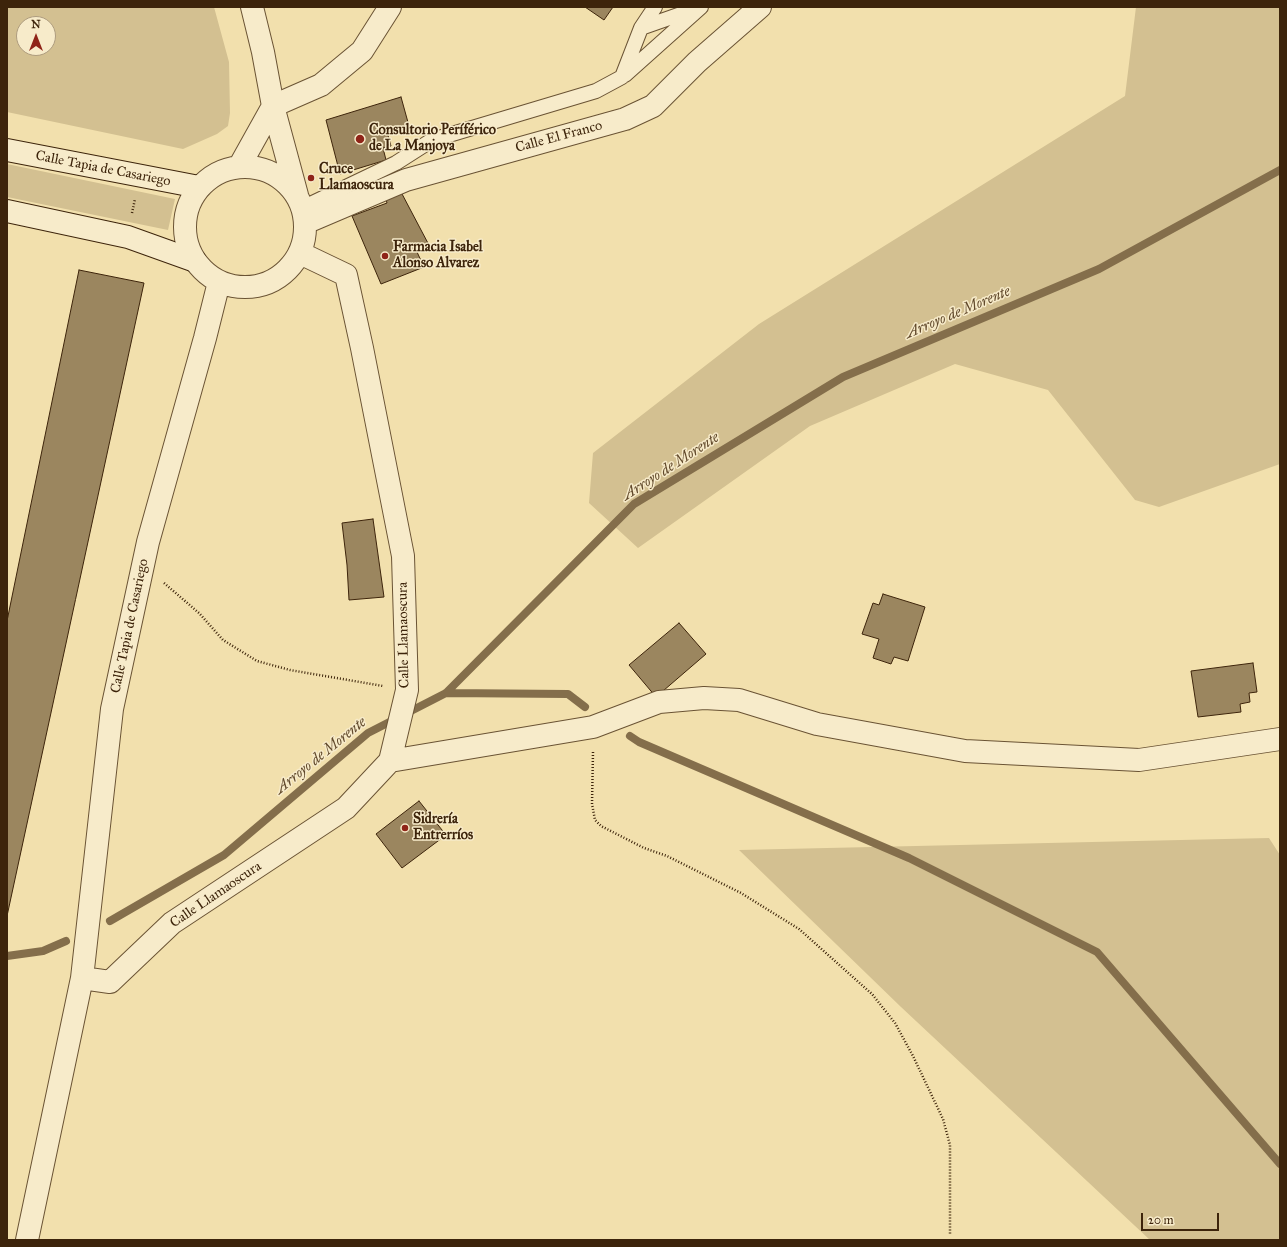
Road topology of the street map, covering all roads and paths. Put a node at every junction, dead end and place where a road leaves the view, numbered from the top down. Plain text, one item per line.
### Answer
1 (252, 7) edge
2 (390, 7) edge
3 (655, 7) edge
4 (760, 7) edge
5 (641, 28) junction
6 (622, 77) junction
7 (273, 106) junction
8 (7, 150) edge
9 (239, 167) junction
10 (139, 176) junction
11 (199, 187) junction
12 (302, 210) junction
13 (7, 211) edge
14 (128, 236) junction
15 (300, 253) junction
16 (195, 261) junction
17 (219, 282) junction
18 (143, 566) junction
19 (406, 693) junction
20 (593, 728) junction
21 (1280, 739) edge
22 (390, 761) junction
23 (82, 978) junction
24 (950, 1235) dead end
25 (28, 1240) edge

1 - 7 street
2 - 7 street
3 - 5 lane
4 - 12 street, Calle El Franco
5 - 6 lane
5 - 6 lane
6 - 12 lane
7 - 9 street
7 - 12 street
8 - 10 street, Calle Tapia de Casariego
9 - 11 street
9 - 12 street
10 - 11 street, Calle Tapia de Casariego
10 - 14 path
11 - 16 street
12 - 15 street
13 - 14 street
14 - 16 street
15 - 17 street
15 - 19 street, Calle Llamaoscura
16 - 17 street
17 - 18 street, Calle Tapia de Casariego
18 - 19 path
18 - 23 street, Calle Tapia de Casariego
19 - 22 street, Calle Llamaoscura
20 - 21 street
20 - 22 street
20 - 24 path
22 - 23 street, Calle Llamaoscura
23 - 25 street, Calle Tapia de Casariego

